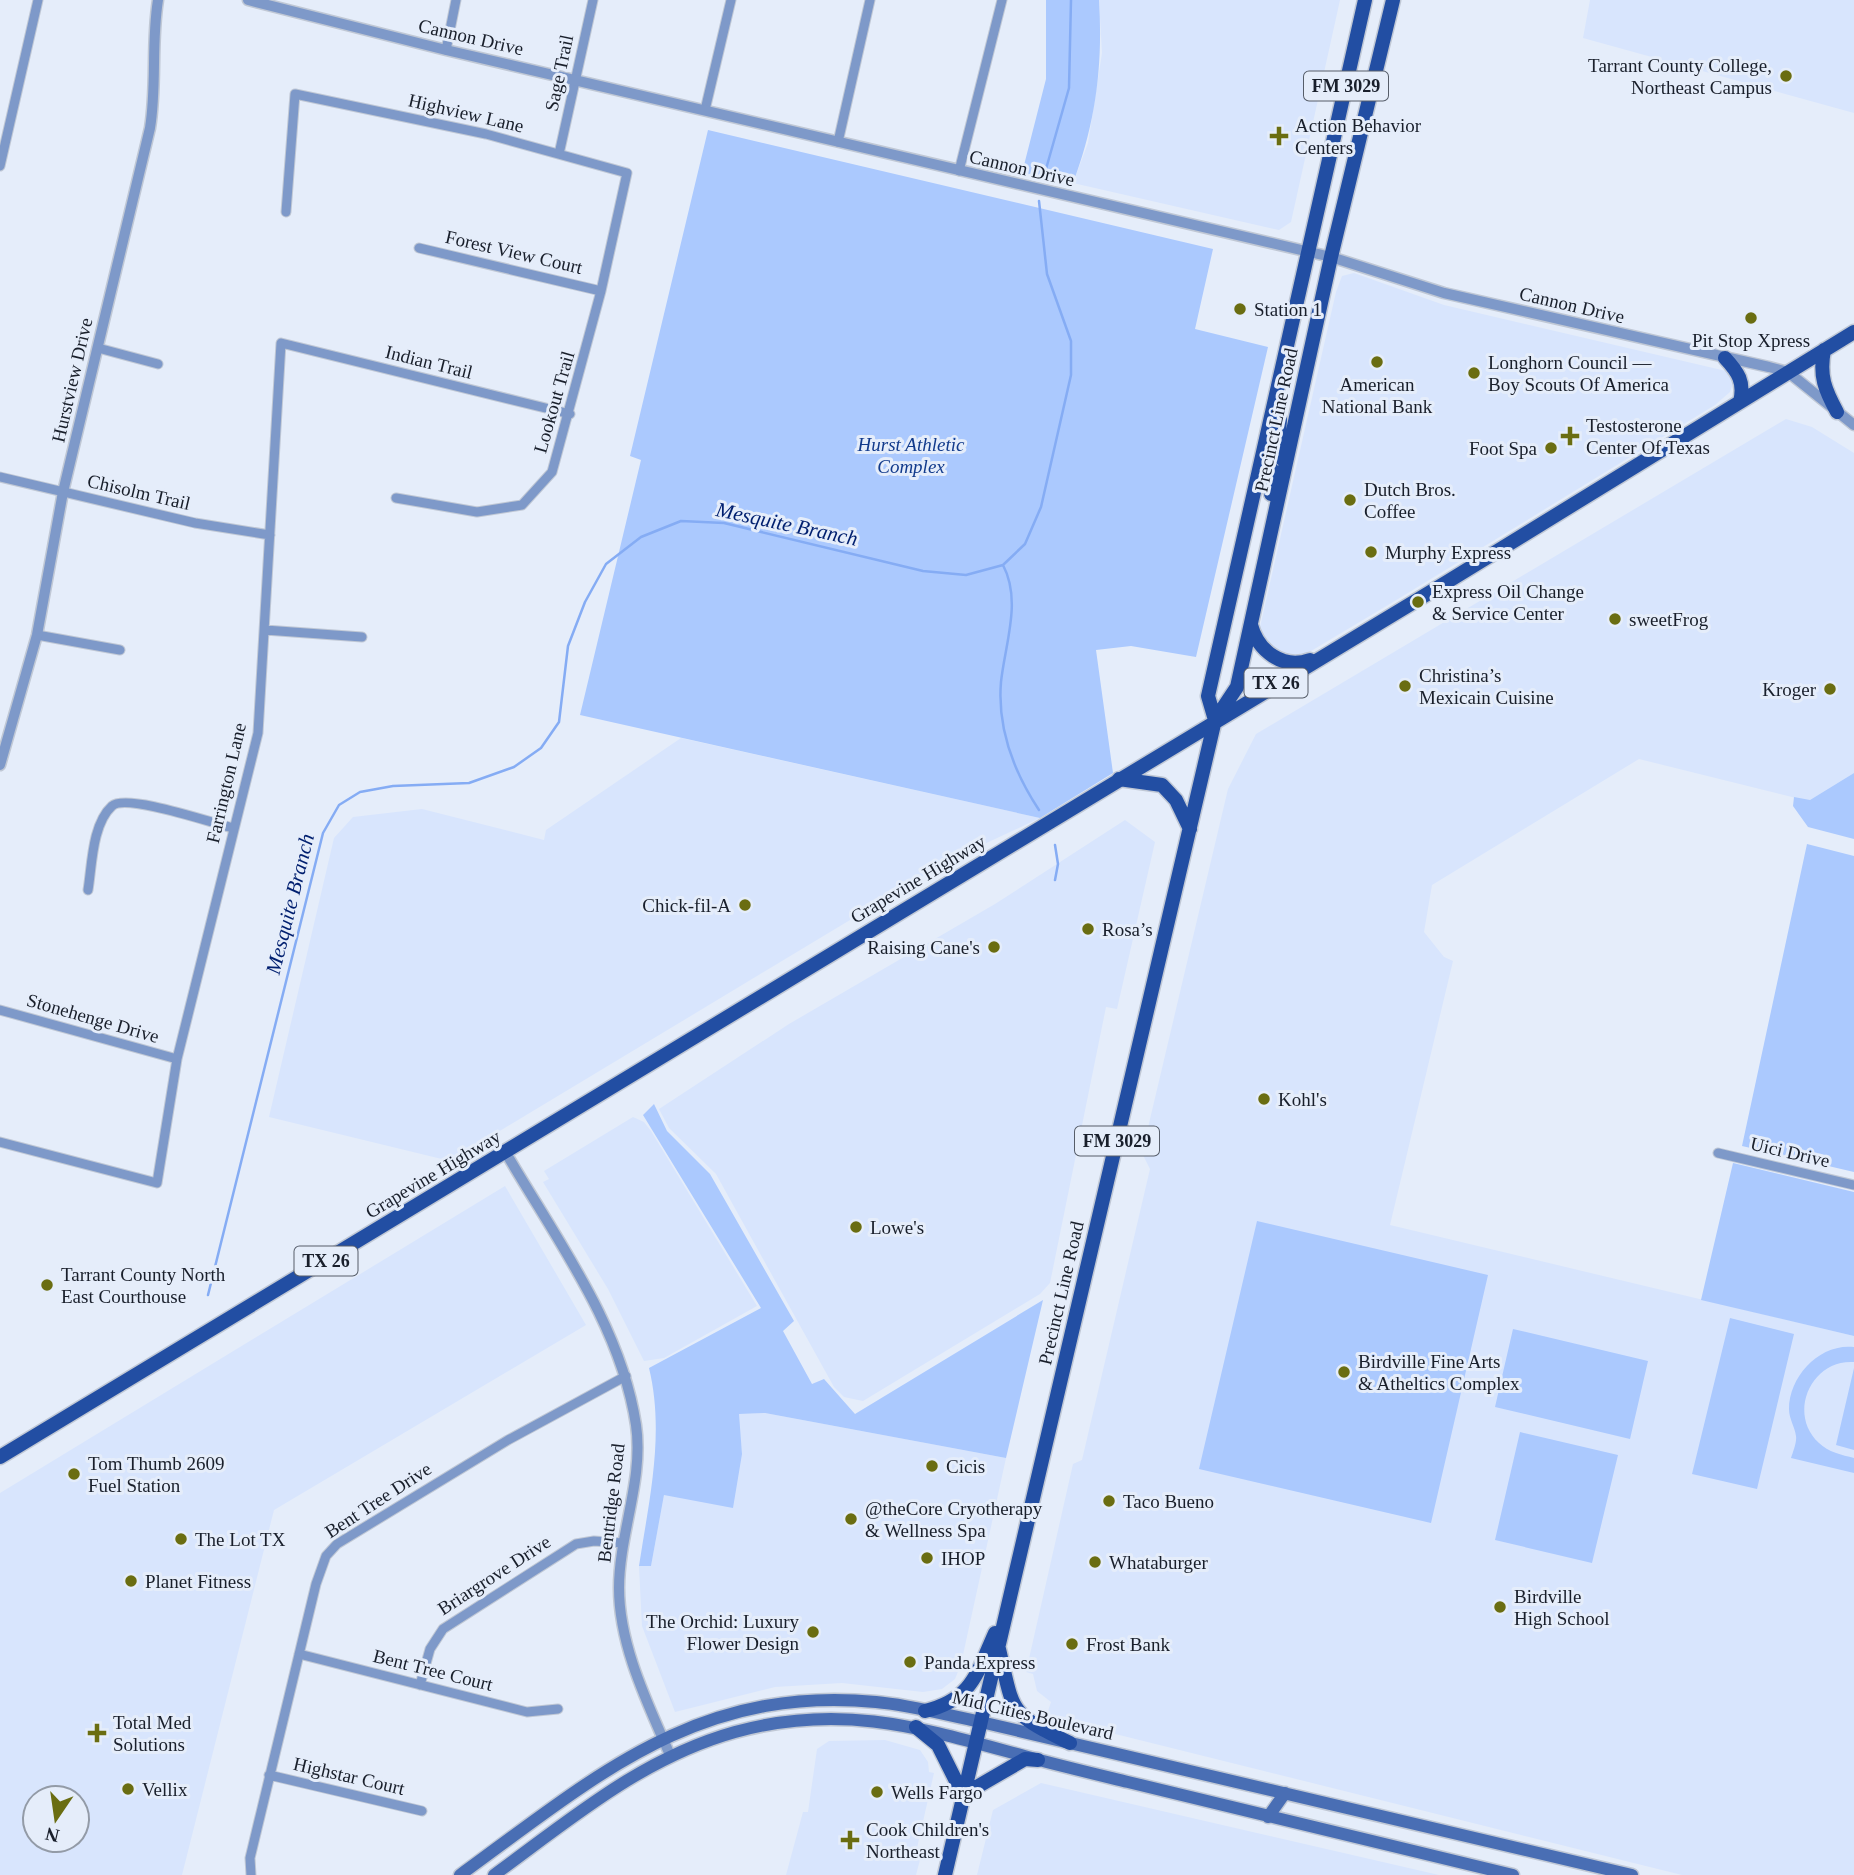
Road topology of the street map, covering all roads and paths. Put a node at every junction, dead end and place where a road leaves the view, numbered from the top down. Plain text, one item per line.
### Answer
1 (38, 0) edge
2 (158, 0) edge
3 (248, 0) edge
4 (456, 0) edge
5 (593, 0) edge
6 (731, 0) edge
7 (870, 0) edge
8 (1002, 0) edge
9 (1365, 0) edge
10 (1393, 0) edge
11 (289, 4) edge
12 (446, 50) junction
13 (576, 79) junction
14 (705, 110) junction
15 (838, 142) junction
16 (559, 154) junction
17 (0, 166) edge
18 (959, 171) junction
19 (627, 173) joint
20 (286, 212) dead end
21 (419, 248) dead end
22 (1310, 252) junction
23 (1331, 257) junction
24 (601, 291) junction
25 (1854, 332) edge
26 (281, 343) joint
27 (97, 348) junction
28 (1824, 350) junction
29 (1725, 358) junction
30 (158, 365) dead end
31 (1788, 372) junction
32 (1740, 402) junction
33 (1274, 410) junction
34 (1837, 412) junction
35 (570, 414) junction
36 (1854, 425) edge
37 (1263, 457) junction
38 (1286, 462) junction
39 (0, 477) edge
40 (63, 492) junction
41 (396, 498) dead end
42 (1271, 532) junction
43 (270, 535) junction
44 (1251, 625) junction
45 (265, 630) junction
46 (37, 635) junction
47 (362, 637) dead end
48 (120, 650) dead end
49 (1325, 654) junction
50 (1215, 720) junction
51 (0, 765) edge
52 (1119, 779) junction
53 (233, 828) junction
54 (1190, 829) junction
55 (88, 890) dead end
56 (0, 1010) edge
57 (177, 1059) junction
58 (0, 1142) edge
59 (506, 1153) junction
60 (1718, 1153) dead end
61 (1854, 1185) edge
62 (626, 1376) junction
63 (0, 1457) edge
64 (623, 1543) junction
65 (1004, 1622) junction
66 (999, 1645) junction
67 (299, 1654) junction
68 (420, 1685) junction
69 (856, 1701) junction
70 (558, 1709) dead end
71 (925, 1711) junction
72 (810, 1720) junction
73 (981, 1722) junction
74 (916, 1727) junction
75 (662, 1738) junction
76 (975, 1742) junction
77 (1070, 1743) junction
78 (670, 1755) junction
79 (1038, 1760) junction
80 (269, 1775) junction
81 (1268, 1789) junction
82 (1285, 1793) junction
83 (963, 1795) junction
84 (422, 1811) dead end
85 (1268, 1817) junction
86 (1577, 1862) junction
87 (251, 1875) edge
88 (460, 1875) edge
89 (494, 1875) edge
90 (945, 1875) edge
91 (1513, 1875) edge
92 (1583, 1875) edge
93 (1632, 1875) edge

1 - 17 street
2 - 27 street, Hurstview Drive
3 - 11 street, Cannon Drive
4 - 12 street
5 - 13 street, Sage Trail
6 - 14 street
7 - 15 street
8 - 18 street
9 - 22 main road, Precinct Line Road / FM 3029
10 - 23 main road, Precinct Line Road / FM 3029
11 - 12 street, Cannon Drive
12 - 13 street, Cannon Drive
13 - 14 street, Cannon Drive
13 - 16 street, Sage Trail
14 - 15 street, Cannon Drive
15 - 18 street, Cannon Drive
16 - 19 street, Highview Lane
16 - 20 street, Highview Lane
18 - 22 street, Cannon Drive
19 - 24 street, Lookout Trail
21 - 24 street, Forest View Court
22 - 23 street, Cannon Drive
22 - 33 main road, Precinct Line Road / FM 3029
23 - 29 street, Cannon Drive
23 - 38 main road, Precinct Line Road / FM 3029
24 - 35 street, Lookout Trail
25 - 28 main road, Grapevine Highway / TX 26
26 - 35 street, Indian Trail
26 - 43 street, Farrington Lane
27 - 30 street
27 - 40 street, Hurstview Drive
28 - 31 main road, Grapevine Highway / TX 26
28 - 34 main road
29 - 31 street, Cannon Drive
29 - 32 main road
31 - 32 main road, Grapevine Highway / TX 26
31 - 34 street
32 - 49 main road, Grapevine Highway / TX 26
33 - 37 main road, Precinct Line Road / FM 3029
33 - 38 main road
34 - 36 street
35 - 41 street, Lookout Trail
37 - 42 main road
37 - 50 main road, Precinct Line Road / FM 3029
38 - 42 main road, Precinct Line Road / FM 3029
39 - 40 street, Chisolm Trail
40 - 43 street, Chisolm Trail
40 - 46 street, Hurstview Drive
42 - 44 main road, Precinct Line Road / FM 3029
43 - 45 street, Farrington Lane
44 - 49 main road
44 - 50 main road, Precinct Line Road / FM 3029
45 - 47 street
45 - 53 street, Farrington Lane
46 - 48 street
46 - 51 street, Hurstview Drive
49 - 50 main road, Grapevine Highway / TX 26
50 - 52 main road, Grapevine Highway / TX 26
50 - 54 main road, Precinct Line Road / FM 3029
52 - 54 main road
52 - 59 main road, Grapevine Highway / TX 26
53 - 55 street
53 - 57 street, Farrington Lane
54 - 65 main road, Precinct Line Road / FM 3029
56 - 57 street, Stonehenge Drive
57 - 58 street, Farrington Lane
59 - 62 street, Bentridge Road
59 - 63 main road, Grapevine Highway / TX 26
60 - 61 street, Uici Drive
62 - 64 street, Bentridge Road
62 - 67 street, Bent Tree Drive
64 - 68 street, Briargrove Drive
64 - 75 street, Bentridge Road
65 - 66 main road, Precinct Line Road / FM 3029
65 - 71 main road
66 - 73 main road, Precinct Line Road / FM 3029
66 - 77 main road
67 - 68 street, Bent Tree Court
67 - 80 street, Bent Tree Drive
68 - 70 street, Bent Tree Court
69 - 71 main road, Mid Cities Boulevard
69 - 72 main road
69 - 75 main road, Mid Cities Boulevard
71 - 73 main road, Mid Cities Boulevard
72 - 74 main road, Mid Cities Boulevard
72 - 78 main road, Mid Cities Boulevard
73 - 76 main road, Precinct Line Road / FM 3029
73 - 77 main road, Mid Cities Boulevard
74 - 76 main road, Mid Cities Boulevard
74 - 83 main road
75 - 78 street, Bentridge Road
75 - 88 main road, Mid Cities Boulevard
76 - 79 main road, Mid Cities Boulevard
76 - 83 main road, Precinct Line Road / FM 3029
77 - 81 main road, Mid Cities Boulevard
78 - 89 main road, Mid Cities Boulevard
79 - 83 main road
79 - 85 main road, Mid Cities Boulevard
80 - 84 street, Highstar Court
80 - 87 street, Bent Tree Drive
81 - 82 main road, Mid Cities Boulevard
81 - 85 main road
82 - 85 main road
82 - 86 main road, Mid Cities Boulevard
83 - 90 main road, Precinct Line Road / FM 3029
85 - 91 main road, Mid Cities Boulevard
86 - 92 main road
86 - 93 main road, Mid Cities Boulevard

